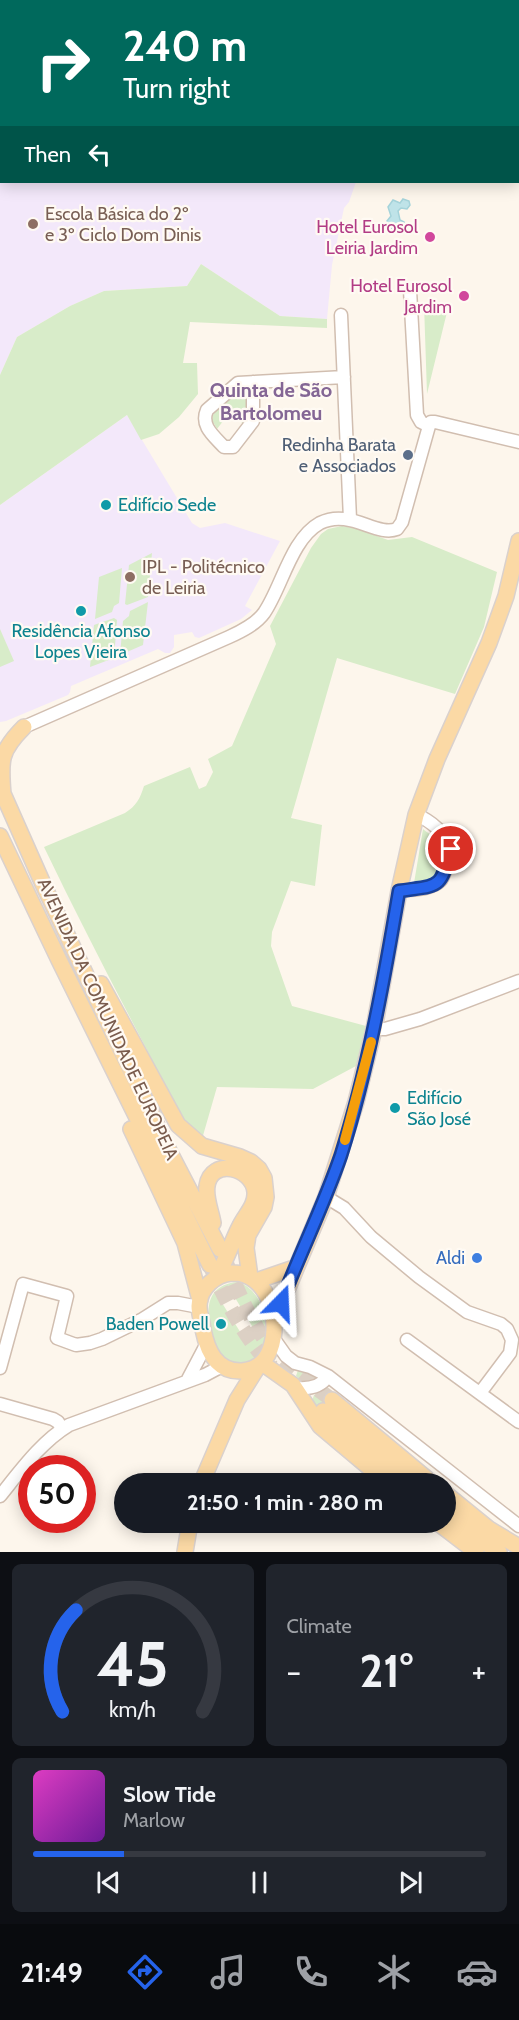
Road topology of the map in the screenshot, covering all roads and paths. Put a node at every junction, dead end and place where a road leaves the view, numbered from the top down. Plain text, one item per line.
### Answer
1 (180, 0) edge
2 (195, 0) edge
3 (410, 290) dead end
4 (341, 315) dead end
5 (344, 377) junction
6 (253, 382) junction
7 (429, 426) junction
8 (519, 442) edge
9 (350, 519) junction
10 (519, 541) edge
11 (24, 727) junction
12 (0, 729) edge
13 (1, 790) edge
14 (416, 815) junction
15 (0, 836) edge
16 (399, 891) junction
17 (40, 920) junction
18 (78, 958) junction
19 (519, 981) edge
20 (374, 1029) junction
21 (326, 1197) junction
22 (294, 1268) junction
23 (213, 1271) junction
24 (253, 1279) junction
25 (199, 1303) junction
26 (274, 1321) junction
27 (274, 1339) junction
28 (407, 1340) dead end
29 (206, 1345) junction
30 (260, 1365) junction
31 (0, 1368) edge
32 (226, 1368) junction
33 (328, 1377) junction
34 (186, 1381) junction
35 (297, 1389) junction
36 (480, 1393) junction
37 (237, 1400) junction
38 (0, 1404) edge
39 (519, 1422) edge
40 (62, 1429) junction
41 (206, 1473) edge
42 (376, 1473) edge
43 (398, 1473) edge
44 (418, 1473) edge
45 (0, 1496) edge
46 (456, 1502) edge
47 (456, 1521) edge
48 (517, 1524) edge
49 (188, 1533) edge
50 (451, 1533) edge
51 (519, 1547) edge
52 (185, 1552) edge
53 (476, 1552) edge
54 (499, 1552) edge

1 - 2 main road
3 - 7 street
4 - 5 street
5 - 6 street
5 - 9 street
6 - 6 street
7 - 8 street
7 - 9 street
9 - 11 street
10 - 14 main road
11 - 12 main road
11 - 13 main road
13 - 18 main road, AVENIDA DA COMUNIDADE EUROPEIA
14 - 16 main road
14 - 16 street
15 - 17 main road, AVENIDA DA COMUNIDADE EUROPEIA
16 - 20 main road
17 - 23 main road, AVENIDA DA COMUNIDADE EUROPEIA
17 - 25 main road
18 - 23 main road, AVENIDA DA COMUNIDADE EUROPEIA
18 - 24 main road
19 - 20 street
20 - 21 main road
21 - 22 main road
21 - 36 street
22 - 24 main road
22 - 26 main road
23 - 24 main road
23 - 25 main road
24 - 26 main road
25 - 29 main road
25 - 31 street
26 - 27 main road
27 - 30 main road
27 - 33 street
28 - 36 street
29 - 32 main road
29 - 34 street
30 - 32 main road
30 - 35 main road
30 - 37 main road
32 - 34 street
32 - 37 main road
33 - 35 street
33 - 48 street
34 - 40 street
35 - 42 main road
36 - 39 street
37 - 41 main road
38 - 40 street
40 - 45 street
43 - 44 main road
46 - 51 main road
47 - 54 main road
49 - 52 main road
50 - 53 main road

